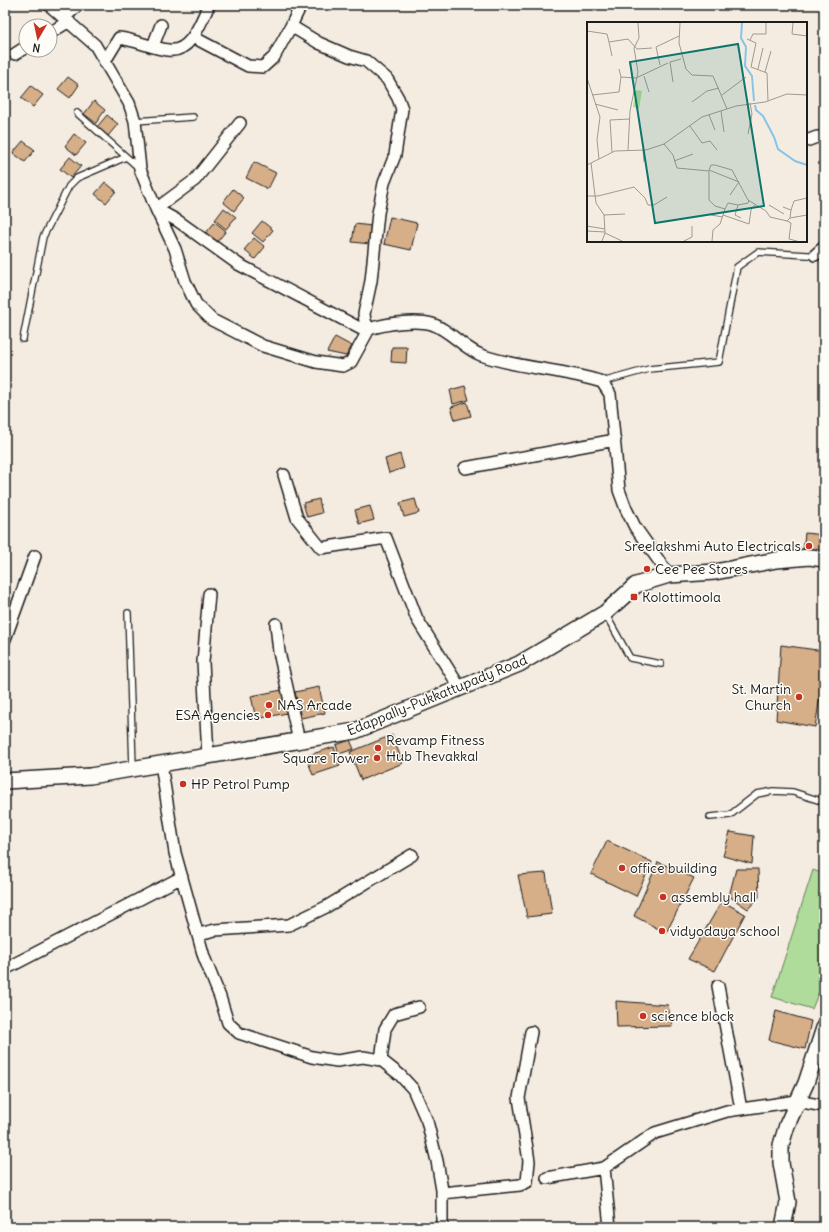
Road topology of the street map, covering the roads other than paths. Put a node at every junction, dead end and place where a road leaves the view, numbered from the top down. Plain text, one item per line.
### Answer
1 (49, 5) edge
2 (78, 5) edge
3 (209, 5) edge
4 (301, 5) edge
5 (67, 19) junction
6 (161, 24) dead end
7 (58, 26) edge
8 (291, 26) junction
9 (193, 37) junction
10 (154, 46) junction
11 (18, 52) edge
12 (15, 54) dead end
13 (105, 61) junction
14 (78, 113) dead end
15 (193, 117) dead end
16 (135, 121) junction
17 (240, 123) dead end
18 (824, 137) edge
19 (807, 141) edge
20 (126, 156) junction
21 (140, 169) junction
22 (156, 209) junction
23 (824, 247) edge
24 (820, 255) edge
25 (368, 331) junction
26 (23, 339) dead end
27 (602, 382) junction
28 (615, 440) junction
29 (465, 468) dead end
30 (284, 475) dead end
31 (35, 556) dead end
32 (824, 559) edge
33 (669, 575) junction
34 (209, 594) dead end
35 (605, 612) junction
36 (128, 613) dead end
37 (276, 624) dead end
38 (5, 639) edge
39 (661, 664) dead end
40 (460, 688) junction
41 (299, 741) junction
42 (208, 756) junction
43 (161, 764) junction
44 (133, 769) junction
45 (5, 781) edge
46 (824, 802) edge
47 (710, 817) dead end
48 (412, 855) dead end
49 (182, 877) junction
50 (198, 934) junction
51 (5, 969) edge
52 (718, 986) dead end
53 (419, 1007) dead end
54 (824, 1028) edge
55 (531, 1032) dead end
56 (381, 1060) junction
57 (798, 1101) junction
58 (824, 1106) edge
59 (741, 1109) junction
60 (604, 1168) junction
61 (547, 1178) dead end
62 (442, 1193) junction
63 (442, 1227) edge
64 (610, 1227) edge
65 (783, 1227) edge

1 - 5 street
2 - 5 street
3 - 9 street
4 - 8 street
5 - 7 street
5 - 13 street
6 - 10 street
8 - 9 street
8 - 25 street
9 - 10 street
10 - 13 street
11 - 12 street
13 - 16 street
14 - 20 lane
15 - 16 lane
16 - 21 street
17 - 22 street
18 - 19 street
20 - 21 lane
20 - 26 lane
21 - 22 street
22 - 25 street
22 - 25 street
23 - 24 street
24 - 27 lane
25 - 27 street
27 - 28 street
28 - 29 street
28 - 33 street
30 - 40 street
31 - 38 street
32 - 33 main road, Edappally-Pukkattupady Road
33 - 35 main road, Edappally-Pukkattupady Road
34 - 42 street
35 - 39 lane
35 - 40 main road, Edappally-Pukkattupady Road
36 - 44 lane
37 - 41 street
40 - 41 main road, Edappally-Pukkattupady Road
41 - 42 main road, Edappally-Pukkattupady Road
42 - 43 main road, Edappally-Pukkattupady Road
43 - 44 main road, Edappally-Pukkattupady Road
43 - 49 street
44 - 45 main road, Edappally-Pukkattupady Road
46 - 47 lane
48 - 50 street
49 - 50 street
49 - 51 street
50 - 56 street
52 - 59 street
53 - 56 street
54 - 57 main road
55 - 62 street
56 - 62 street
57 - 58 street
57 - 59 street
57 - 65 main road
59 - 60 street
60 - 61 street
60 - 64 street
62 - 63 street

